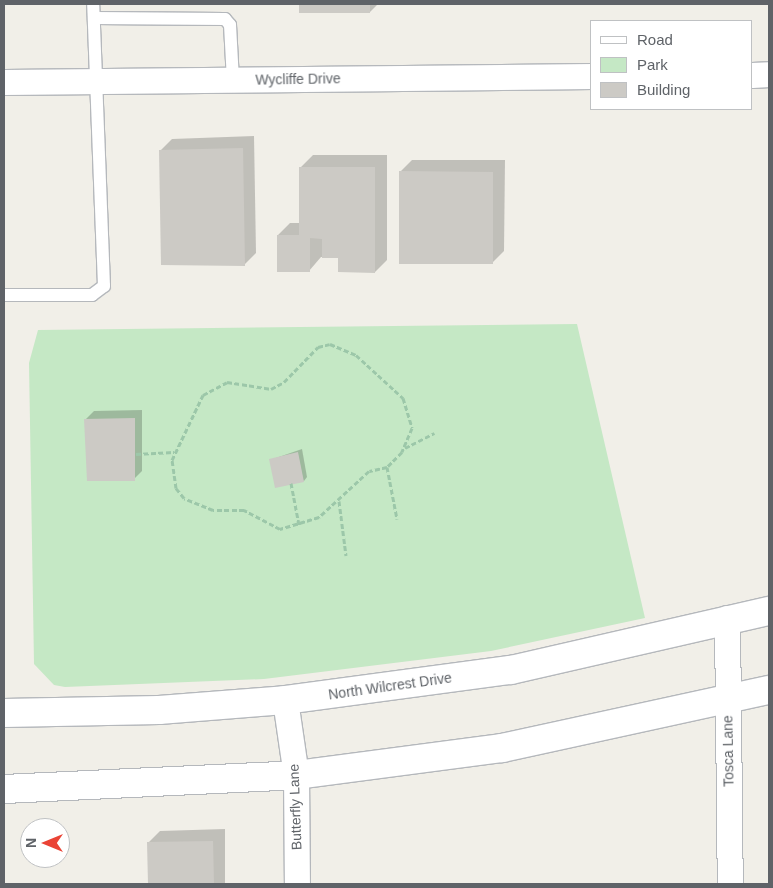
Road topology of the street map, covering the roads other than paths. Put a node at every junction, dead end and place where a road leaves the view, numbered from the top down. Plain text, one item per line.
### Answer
1 (93, 4) edge
2 (94, 18) junction
3 (769, 74) edge
4 (753, 75) edge
5 (590, 76) edge
6 (96, 80) junction
7 (233, 80) junction
8 (4, 82) edge
9 (4, 295) edge
10 (769, 610) edge
11 (727, 618) junction
12 (769, 690) edge
13 (728, 698) junction
14 (285, 700) junction
15 (4, 713) edge
16 (296, 775) junction
17 (4, 789) edge
18 (297, 884) edge
19 (730, 884) edge

1 - 2 lane
2 - 6 lane
2 - 7 lane
3 - 4 street
5 - 7 street, Wycliffe Drive
6 - 7 street, Wycliffe Drive
6 - 8 street, Wycliffe Drive
6 - 9 lane
10 - 11 main road, North Wilcrest Drive
11 - 13 street, Tosca Lane
11 - 14 main road, North Wilcrest Drive
12 - 13 main road
13 - 16 main road
13 - 19 street, Tosca Lane
14 - 15 main road, North Wilcrest Drive
14 - 16 street, Butterfly Lane
16 - 17 main road
16 - 18 street, Butterfly Lane

